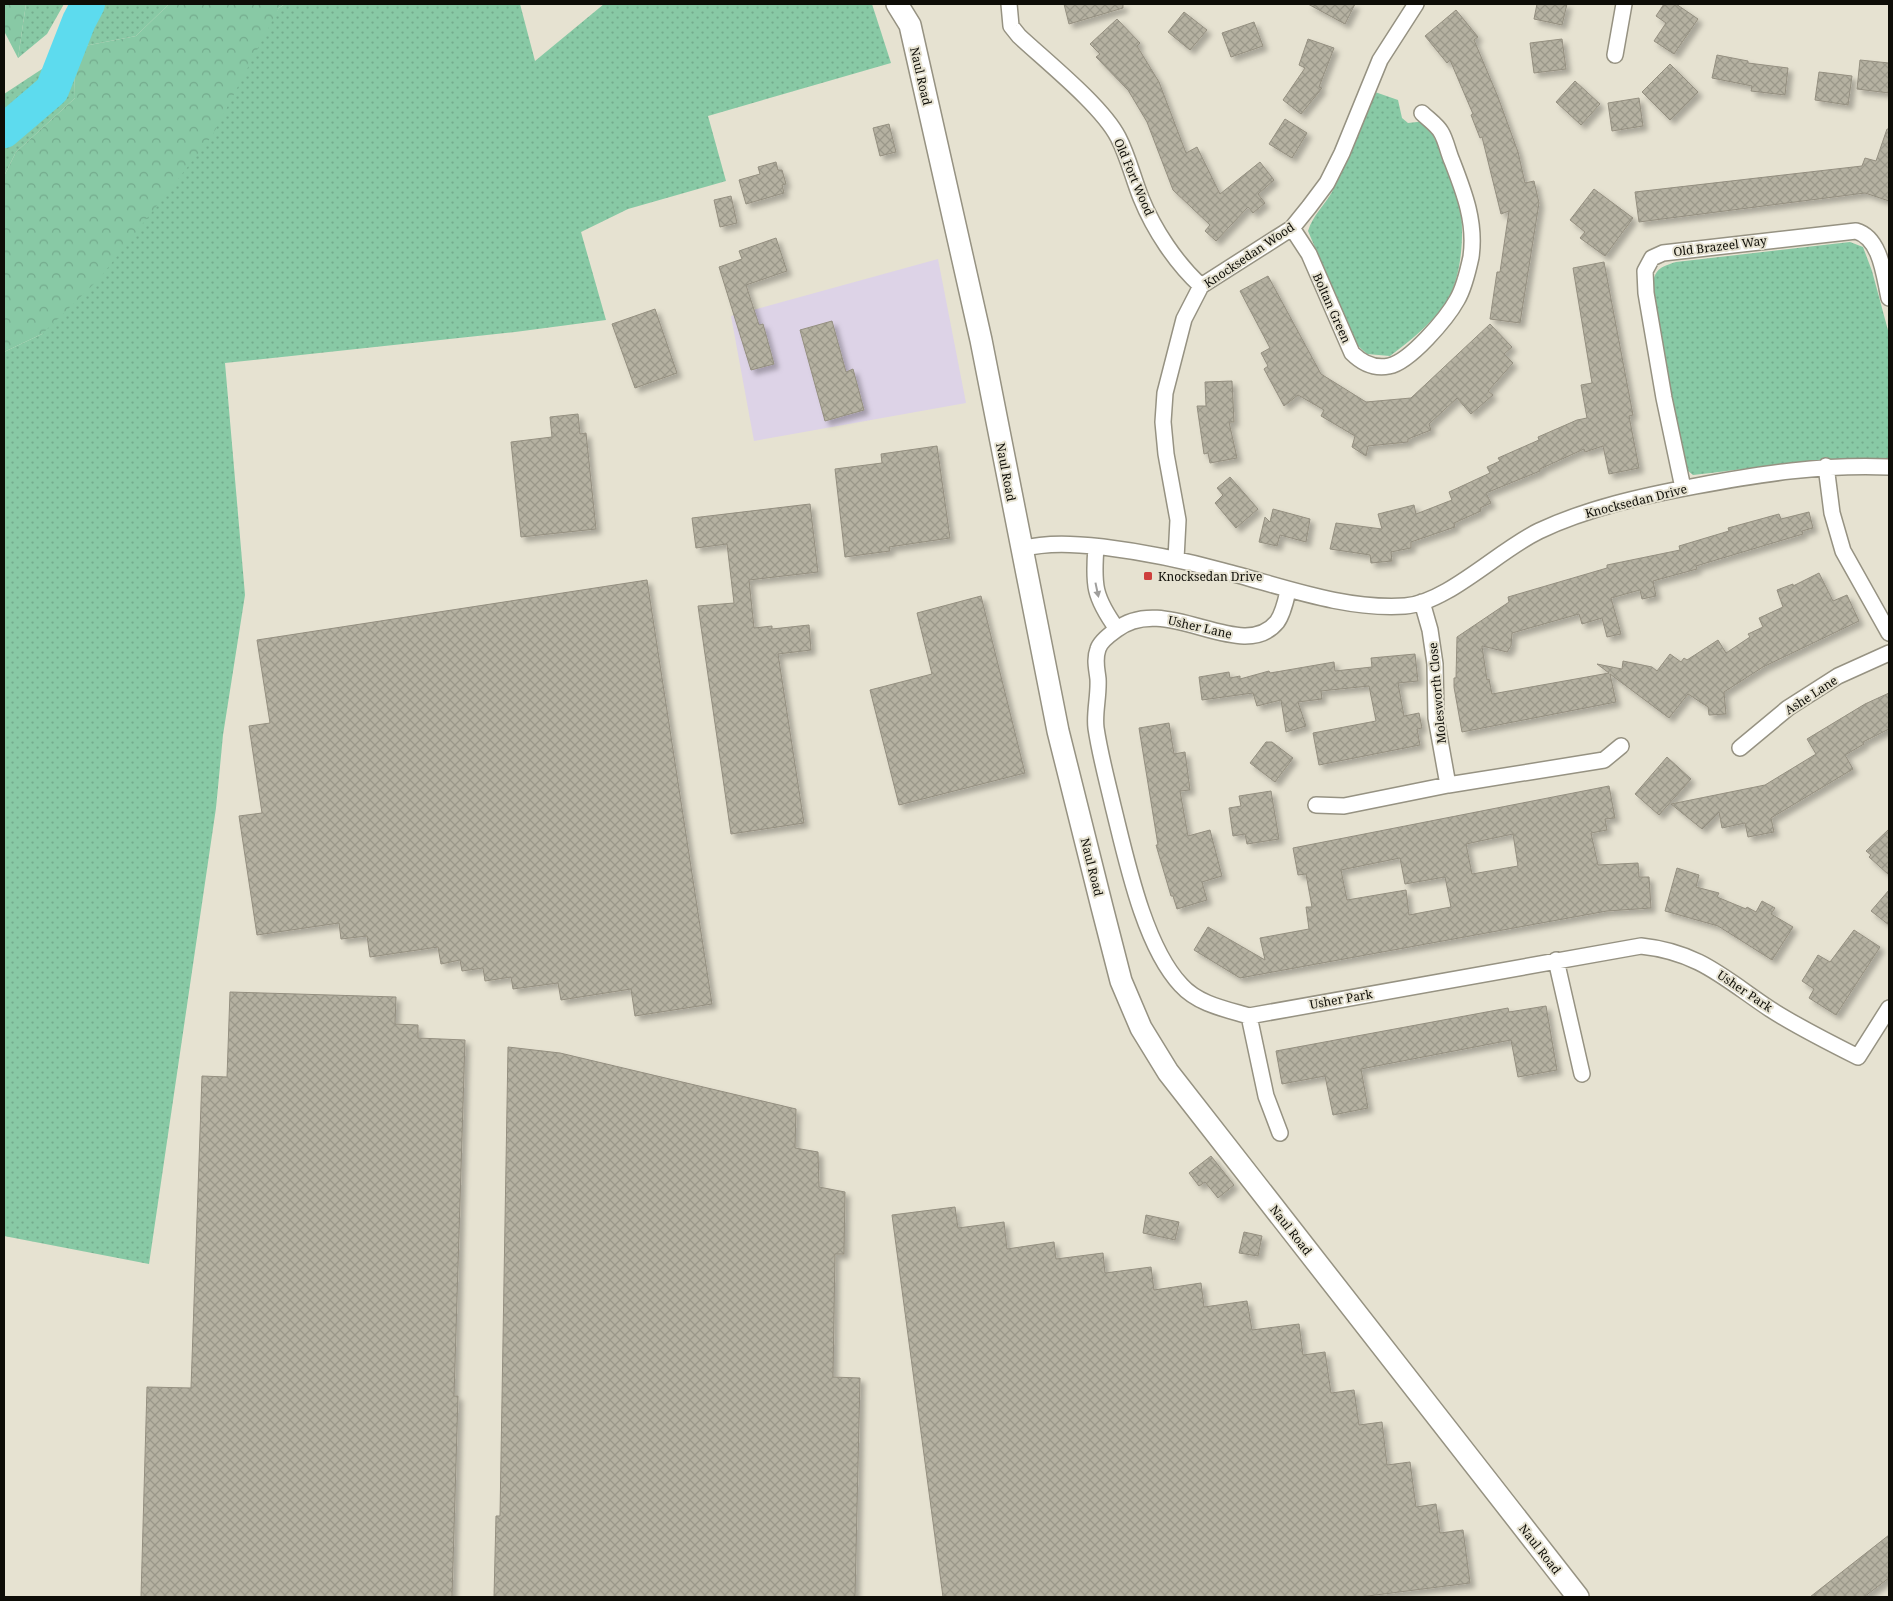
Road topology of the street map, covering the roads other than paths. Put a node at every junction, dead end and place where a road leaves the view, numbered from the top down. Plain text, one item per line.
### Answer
1 (897, 4) edge
2 (1009, 4) edge
3 (1416, 4) edge
4 (1624, 4) edge
5 (1615, 55) dead end
6 (1422, 113) dead end
7 (1292, 228) junction
8 (1201, 286) junction
9 (1889, 298) edge
10 (1826, 466) junction
11 (1889, 467) edge
12 (1684, 488) junction
13 (1096, 547) junction
14 (1022, 549) junction
15 (1176, 559) junction
16 (1288, 591) junction
17 (1422, 602) junction
18 (1117, 629) junction
19 (1889, 633) edge
20 (1889, 653) edge
21 (1621, 746) dead end
22 (1740, 748) dead end
23 (1448, 785) junction
24 (1316, 805) dead end
25 (1556, 960) junction
26 (1889, 1008) edge
27 (1249, 1016) junction
28 (1582, 1074) dead end
29 (1280, 1133) dead end
30 (1578, 1597) edge

1 - 14 main road, Naul Road
2 - 8 street, Old Fort Wood
3 - 7 street, Knocksedan Wood
4 - 5 street
6 - 7 street, Boltan Green
7 - 8 street, Knocksedan Wood
8 - 15 street, Knocksedan Wood
9 - 12 street, Old Brazeel Way
10 - 11 street, Knocksedan Drive
10 - 12 street, Knocksedan Drive
10 - 19 street
12 - 17 street, Knocksedan Drive
13 - 14 street, Knocksedan Drive
13 - 15 street, Knocksedan Drive
13 -> 18 street
14 - 30 main road, Naul Road
15 - 16 street, Knocksedan Drive
16 - 17 street, Knocksedan Drive
16 - 18 street, Usher Lane
17 - 23 street, Molesworth Close
18 - 27 street, Usher Park
20 - 22 street, Ashe Lane
21 - 23 street
23 - 24 street
25 - 26 street, Usher Park
25 - 27 street, Usher Park
25 - 28 street
27 - 29 street

